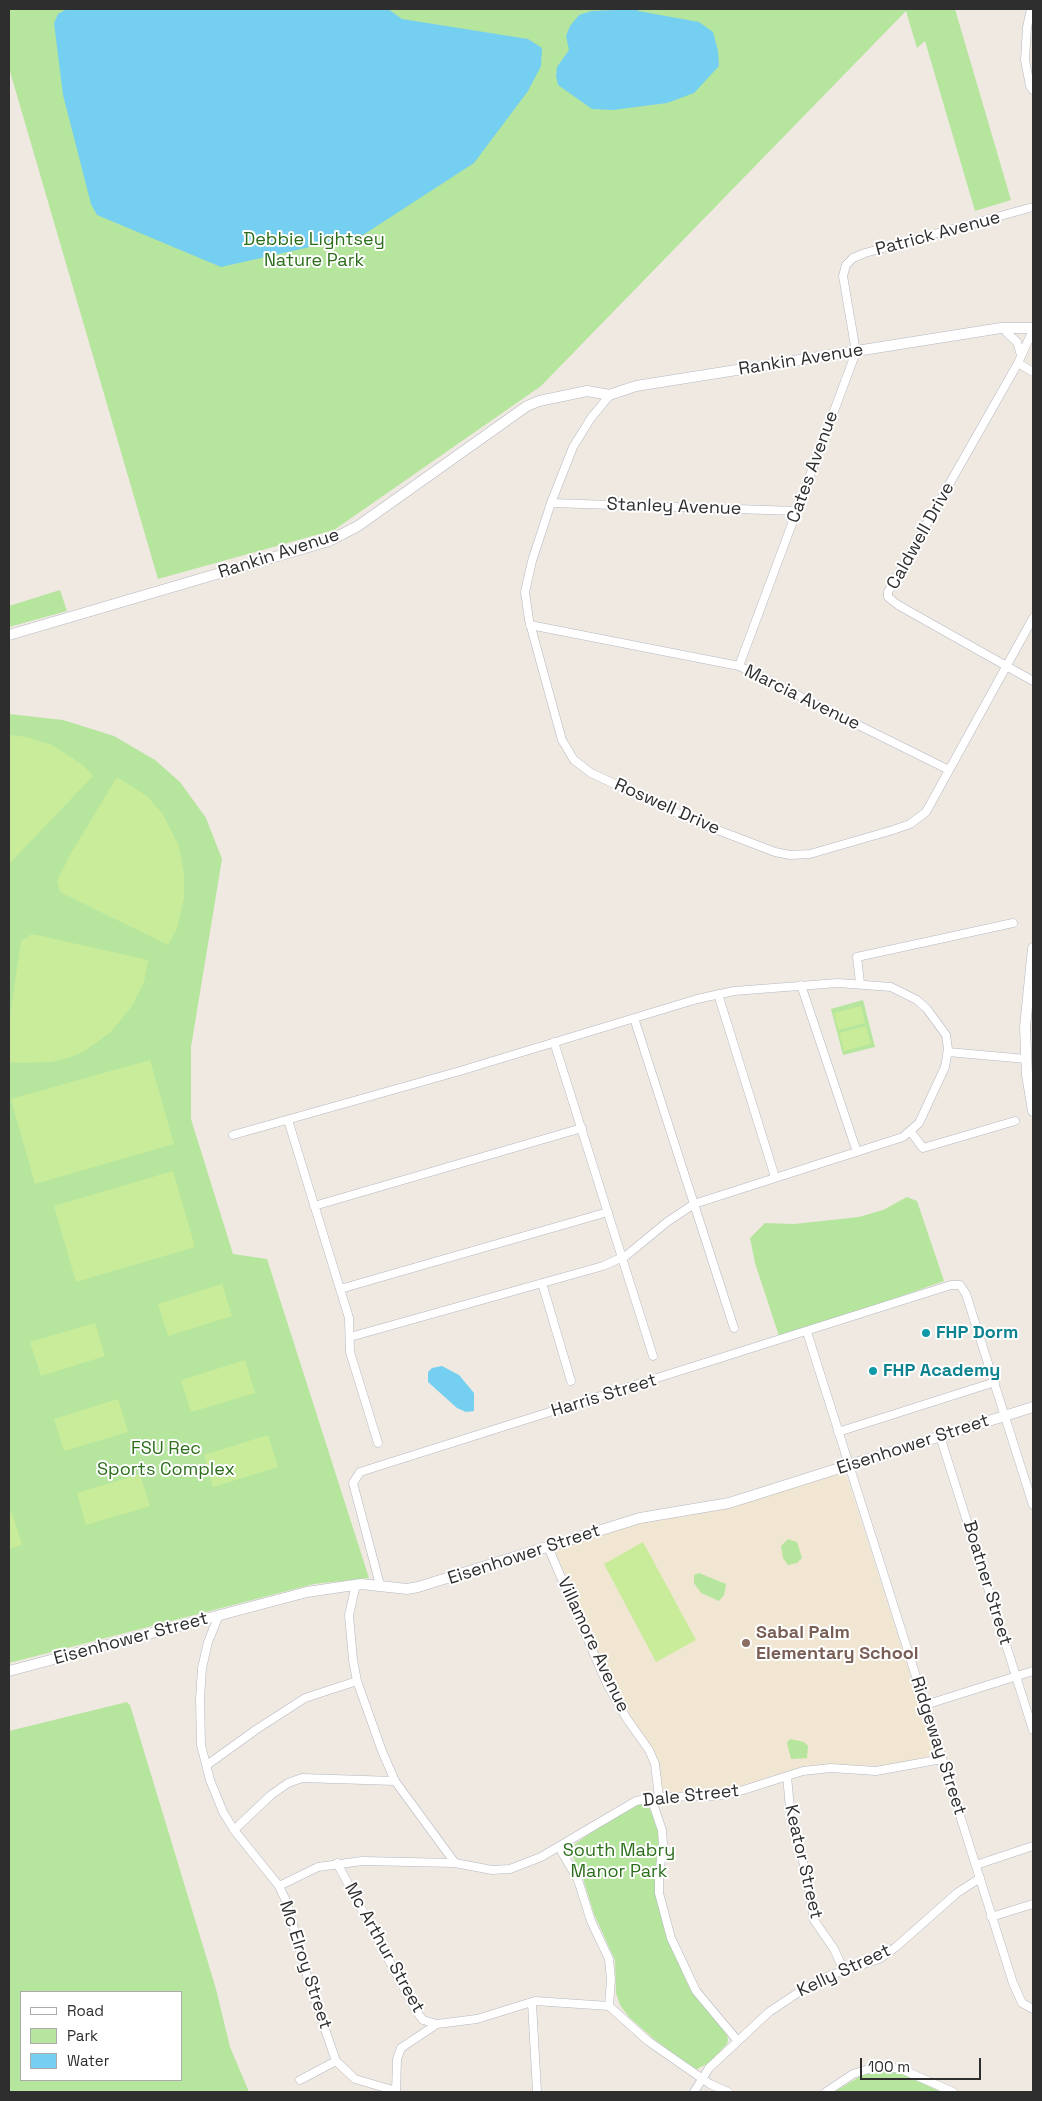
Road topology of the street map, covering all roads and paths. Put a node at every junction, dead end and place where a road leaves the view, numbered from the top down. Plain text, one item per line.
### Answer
1 (1032, 9) edge
2 (1033, 89) edge
3 (1033, 207) edge
4 (846, 265) joint
5 (1033, 329) edge
6 (993, 330) junction
7 (1007, 333) junction
8 (856, 352) junction
9 (1021, 354) junction
10 (1018, 363) junction
11 (1033, 372) edge
12 (610, 395) junction
13 (551, 503) junction
14 (797, 511) junction
15 (1033, 618) edge
16 (530, 626) junction
17 (9, 635) edge
18 (739, 666) junction
19 (1006, 666) junction
20 (1033, 681) edge
21 (949, 770) junction
22 (1012, 923) dead end
23 (1033, 948) edge
24 (860, 983) junction
25 (801, 985) junction
26 (718, 994) junction
27 (634, 1018) junction
28 (554, 1042) junction
29 (948, 1052) junction
30 (1026, 1059) junction
31 (1033, 1111) edge
32 (288, 1120) junction
33 (1016, 1121) dead end
34 (582, 1128) junction
35 (911, 1132) junction
36 (233, 1135) dead end
37 (857, 1152) junction
38 (775, 1177) junction
39 (694, 1204) junction
40 (314, 1206) junction
41 (608, 1212) junction
42 (622, 1257) junction
43 (542, 1283) junction
44 (340, 1289) junction
45 (734, 1328) dead end
46 (807, 1332) junction
47 (350, 1337) junction
48 (653, 1356) dead end
49 (571, 1381) dead end
50 (995, 1382) junction
51 (1033, 1406) edge
52 (1005, 1416) junction
53 (838, 1432) junction
54 (940, 1436) junction
55 (378, 1443) dead end
56 (849, 1466) junction
57 (1033, 1501) edge
58 (548, 1547) junction
59 (356, 1584) junction
60 (380, 1585) junction
61 (219, 1615) junction
62 (9, 1671) edge
63 (1033, 1672) edge
64 (1016, 1677) junction
65 (357, 1681) junction
66 (925, 1705) junction
67 (1033, 1730) edge
68 (942, 1759) junction
69 (207, 1765) junction
70 (787, 1776) junction
71 (394, 1782) junction
72 (655, 1798) junction
73 (234, 1830) junction
74 (1033, 1846) edge
75 (559, 1847) junction
76 (337, 1863) junction
77 (455, 1863) junction
78 (976, 1865) junction
79 (980, 1878) junction
80 (279, 1886) junction
81 (1033, 1904) edge
82 (992, 1917) junction
83 (844, 1971) junction
84 (532, 2002) junction
85 (609, 2006) junction
86 (1033, 2009) edge
87 (437, 2024) junction
88 (737, 2040) junction
89 (336, 2060) junction
90 (702, 2078) junction
91 (300, 2080) dead end
92 (396, 2092) edge
93 (537, 2092) edge
94 (694, 2092) edge
95 (728, 2092) edge
96 (826, 2092) edge
97 (954, 2092) edge

1 - 2 street
3 - 4 street, Patrick Avenue
4 - 8 street, Cates Avenue
5 - 6 street, Rankin Avenue
5 - 7 street, Rankin Avenue
5 - 9 street, Caldwell Drive
6 - 7 street, Rankin Avenue
6 - 8 street, Rankin Avenue
7 - 9 street
8 - 12 street, Rankin Avenue
8 - 14 street, Cates Avenue
9 - 10 street, Caldwell Drive
10 - 11 street
10 - 19 street, Caldwell Drive
12 - 13 street, Roswell Drive
12 - 17 street, Rankin Avenue
13 - 14 street, Stanley Avenue
13 - 16 street, Roswell Drive
14 - 18 street, Cates Avenue
15 - 19 street, Roswell Drive
16 - 18 street, Marcia Avenue
16 - 21 street, Roswell Drive
18 - 21 street, Marcia Avenue
19 - 20 street, Caldwell Drive
19 - 21 street, Roswell Drive
22 - 24 street
23 - 30 street
24 - 25 street
24 - 29 street
25 - 26 street
25 - 37 street
26 - 27 street
26 - 38 street
27 - 28 street
27 - 39 street
28 - 32 street
28 - 34 street
29 - 30 street
29 - 35 street
30 - 31 street
32 - 36 street
32 - 40 street
33 - 35 street
34 - 40 street
34 - 41 street
35 - 37 street
37 - 38 street
38 - 39 street
39 - 42 street
39 - 45 street
40 - 44 street
41 - 42 street
41 - 44 street
42 - 43 street
42 - 48 street
43 - 47 street
43 - 49 street
44 - 47 street
46 - 50 street, Harris Street
46 - 53 street, Ridgeway Street
46 - 60 street, Harris Street
47 - 55 street
50 - 52 street
50 - 53 street
51 - 52 street, Eisenhower Street
52 - 54 street, Eisenhower Street
52 - 57 street
53 - 56 street, Ridgeway Street
54 - 56 street, Eisenhower Street
54 - 64 street, Boatner Street
56 - 58 street, Eisenhower Street
56 - 66 street, Ridgeway Street
58 - 60 street, Eisenhower Street
58 - 72 street, Villamore Avenue
59 - 60 street, Eisenhower Street
59 - 61 street, Eisenhower Street
59 - 65 street
61 - 62 street, Eisenhower Street
61 - 69 street, Mc Elroy Street
63 - 64 street
64 - 66 street
64 - 67 street, Boatner Street
65 - 69 street
65 - 71 street
66 - 68 street, Ridgeway Street
68 - 70 street, Dale Street
68 - 78 street, Ridgeway Street
69 - 73 street, Mc Elroy Street
70 - 72 street, Dale Street
70 - 83 street, Keator Street
71 - 73 street
71 - 77 street
72 - 75 street, Dale Street
72 - 88 street, Villamore Avenue
73 - 80 street, Mc Elroy Street
74 - 78 street
75 - 77 street, Dale Street
75 - 85 street
76 - 77 street, Dale Street
76 - 80 street, Dale Street
76 - 87 street, Mc Arthur Street
78 - 79 street, Ridgeway Street
79 - 82 street, Ridgeway Street
79 - 83 street, Kelly Street
80 - 89 street, Mc Elroy Street
81 - 82 street
82 - 86 street, Ridgeway Street
83 - 88 street, Kelly Street
84 - 85 street
84 - 87 street
84 - 93 street
85 - 90 street
87 - 92 street
88 - 90 street, Kelly Street
89 - 91 street
89 - 92 street, Mc Elroy Street
90 - 94 street, Kelly Street
90 - 95 street
96 - 97 street

